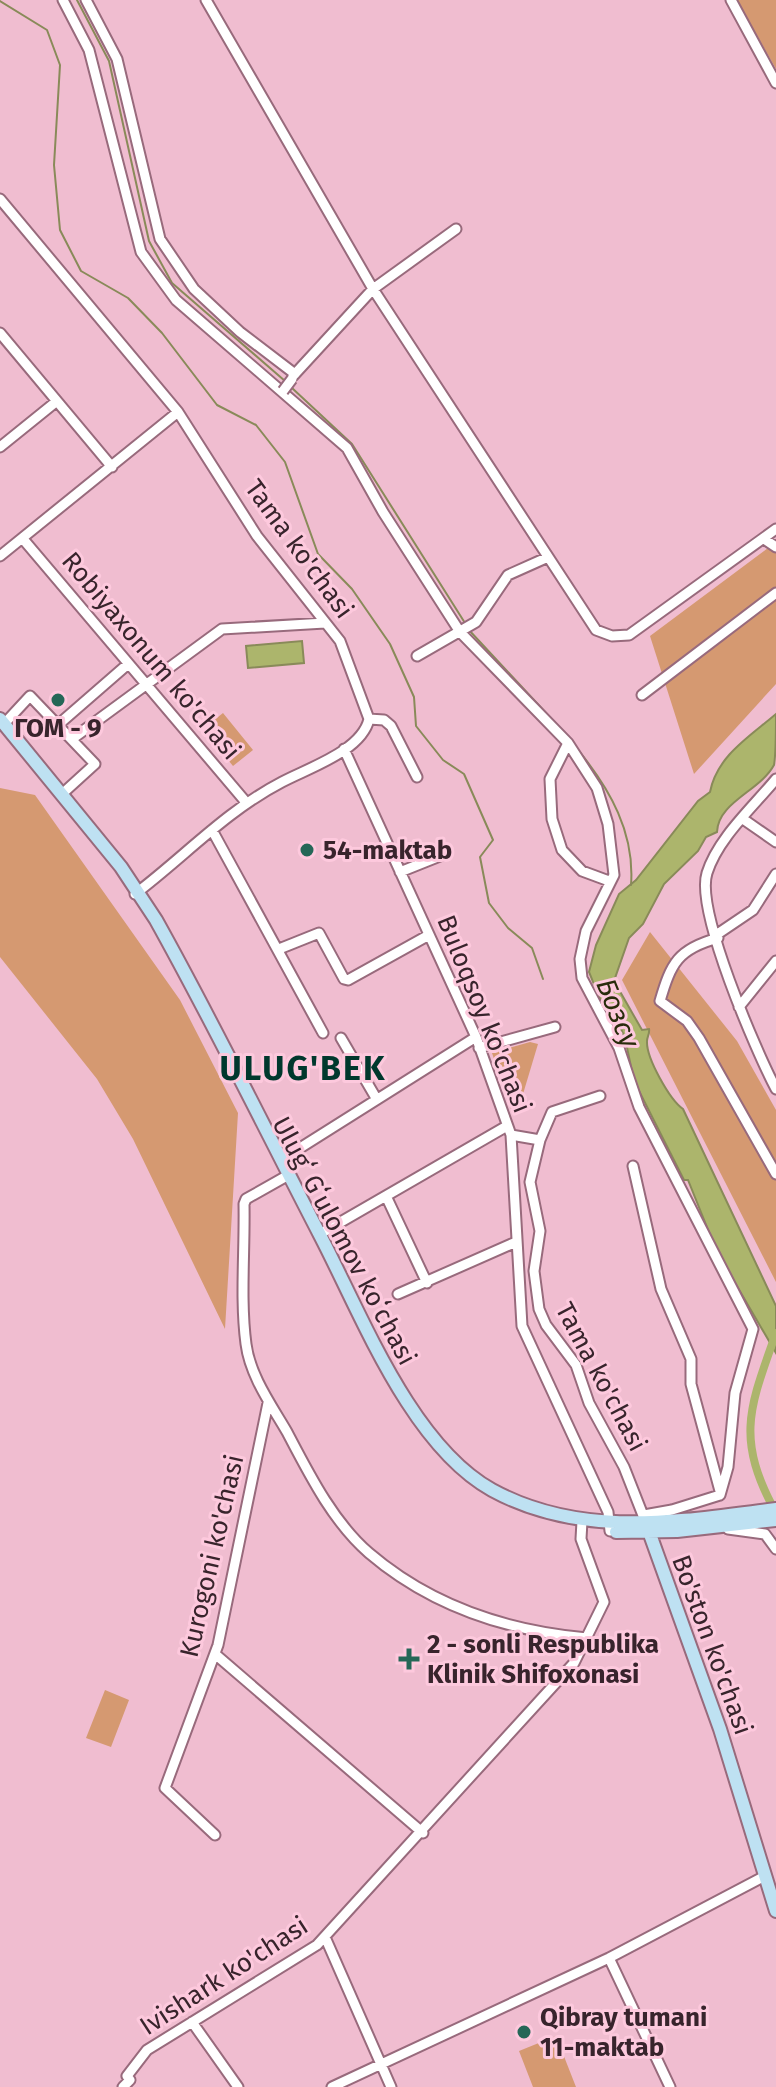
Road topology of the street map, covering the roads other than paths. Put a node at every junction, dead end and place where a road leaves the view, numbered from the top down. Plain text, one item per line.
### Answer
1 (63, 0) edge
2 (86, 0) edge
3 (206, 0) edge
4 (731, 0) edge
5 (776, 83) edge
6 (0, 199) edge
7 (456, 229) dead end
8 (373, 289) junction
9 (0, 333) edge
10 (293, 377) junction
11 (284, 392) junction
12 (57, 401) junction
13 (178, 412) junction
14 (0, 447) edge
15 (112, 467) junction
16 (776, 529) edge
17 (23, 539) junction
18 (764, 539) junction
19 (776, 547) edge
20 (0, 556) edge
21 (546, 558) junction
22 (776, 593) edge
23 (325, 623) junction
24 (463, 632) junction
25 (417, 656) dead end
26 (128, 664) junction
27 (146, 684) junction
28 (642, 695) dead end
29 (369, 719) junction
30 (1, 722) edge
31 (59, 724) junction
32 (72, 739) junction
33 (568, 743) junction
34 (344, 749) junction
35 (417, 777) dead end
36 (776, 779) edge
37 (62, 794) junction
38 (245, 801) junction
39 (743, 819) junction
40 (212, 830) junction
41 (776, 842) edge
42 (445, 854) dead end
43 (400, 872) junction
44 (776, 874) edge
45 (609, 881) junction
46 (137, 893) junction
47 (429, 935) junction
48 (717, 937) junction
49 (279, 949) junction
50 (776, 961) edge
51 (739, 1007) junction
52 (555, 1027) dead end
53 (323, 1033) dead end
54 (476, 1037) junction
55 (341, 1038) dead end
56 (479, 1048) junction
57 (776, 1089) edge
58 (600, 1096) dead end
59 (376, 1098) junction
60 (509, 1131) junction
61 (540, 1140) junction
62 (281, 1160) junction
63 (633, 1166) dead end
64 (776, 1174) edge
65 (285, 1177) junction
66 (386, 1196) junction
67 (320, 1234) junction
68 (516, 1242) junction
69 (427, 1283) junction
70 (398, 1294) dead end
71 (268, 1403) junction
72 (720, 1495) junction
73 (776, 1509) edge
74 (757, 1517) junction
75 (776, 1520) edge
76 (581, 1524) junction
77 (646, 1524) junction
78 (720, 1527) junction
79 (610, 1528) junction
80 (677, 1531) junction
81 (776, 1549) edge
82 (659, 1563) junction
83 (587, 1638) junction
84 (215, 1654) junction
85 (423, 1833) junction
86 (215, 1835) dead end
87 (765, 1876) junction
88 (776, 1911) edge
89 (325, 1937) junction
90 (609, 1958) junction
91 (192, 2022) junction
92 (382, 2066) junction
93 (123, 2087) edge
94 (238, 2087) edge
95 (332, 2087) edge
96 (391, 2087) edge
97 (670, 2087) edge

1 - 11 street
2 - 10 street
3 - 8 street
4 - 5 street
6 - 13 street, Tama ko'chasi
7 - 8 street
8 - 10 street
8 - 21 street
9 - 12 street
10 - 11 street, bridge
11 - 24 street
12 - 14 street
12 - 15 street
13 - 15 street
13 - 23 street, Tama ko'chasi
15 - 17 street
16 - 18 street
17 - 20 street
17 - 26 street, Robiyaxonum ko'chasi
18 - 19 street
18 - 21 street
21 - 24 street
22 - 28 street
23 - 27 street
23 - 29 street, Tama ko'chasi
24 - 25 street
24 - 33 street
26 - 27 street, Robiyaxonum ko'chasi
26 - 31 street
27 - 32 street
27 - 38 street, Robiyaxonum ko'chasi
29 - 34 street
29 - 35 street
30 - 31 street
30 - 37 main road, Ulugʻ Gʻulomov koʻchasi
30 - 46 main road, Ulugʻ Gʻulomov koʻchasi
31 - 32 street
32 - 37 street
33 - 45 street
33 - 45 street
34 - 38 street
34 - 43 street, Buloqsoy ko'chasi
36 - 39 street
37 - 46 main road, Ulugʻ Gʻulomov koʻchasi
38 - 40 street
39 - 41 street
39 - 48 street
40 - 46 street
40 - 49 street
42 - 43 street
43 - 47 street, Buloqsoy ko'chasi
44 - 48 street
45 - 72 street
46 - 62 main road, Ulugʻ Gʻulomov koʻchasi
46 - 65 main road, Ulugʻ Gʻulomov koʻchasi
47 - 49 street
47 - 54 street, Buloqsoy ko'chasi
48 - 51 street
48 - 64 street
49 - 53 street
50 - 51 street
51 - 57 street
52 - 56 street
54 - 56 street, Buloqsoy ko'chasi
54 - 59 street
55 - 59 street
56 - 60 street, Buloqsoy ko'chasi
58 - 61 street, Tama ko'chasi
59 - 62 street
60 - 61 street
60 - 66 street
60 - 68 street, Buloqsoy ko'chasi
61 - 77 street, Tama ko'chasi
62 - 67 main road, Ulugʻ Gʻulomov koʻchasi
63 - 72 street
65 - 71 street
65 - 76 main road, Ulugʻ Gʻulomov koʻchasi
66 - 67 street
66 - 69 street
67 - 76 main road, Ulugʻ Gʻulomov koʻchasi
68 - 69 street
68 - 79 street, Buloqsoy ko'chasi
69 - 70 street
71 - 83 street
71 - 84 street, Kurogoni ko'chasi
72 - 77 street
73 - 74 main road
74 - 75 main road
74 - 77 main road, Ulugʻ Gʻulomov koʻchasi
74 - 78 main road, Ulugʻ Gʻulomov koʻchasi
76 - 79 main road, Ulugʻ Gʻulomov koʻchasi
76 - 83 street, Ivishark ko'chasi
77 - 79 main road, Ulugʻ Gʻulomov koʻchasi
77 - 80 main road, Ulugʻ Gʻulomov koʻchasi
77 - 82 main road, Bo'ston ko'chasi
78 - 80 main road, Ulugʻ Gʻulomov koʻchasi
78 - 81 street
80 - 82 main road
82 - 87 main road, Bo'ston ko'chasi
83 - 85 street, Ivishark ko'chasi
84 - 85 street
84 - 86 street, Kurogoni ko'chasi
85 - 89 street, Ivishark ko'chasi
87 - 88 main road, Bo'ston ko'chasi
87 - 90 street
89 - 91 street, Ivishark ko'chasi
89 - 92 street
90 - 92 street
90 - 97 street
91 - 93 street, Ivishark ko'chasi
91 - 94 street
92 - 95 street
92 - 96 street

